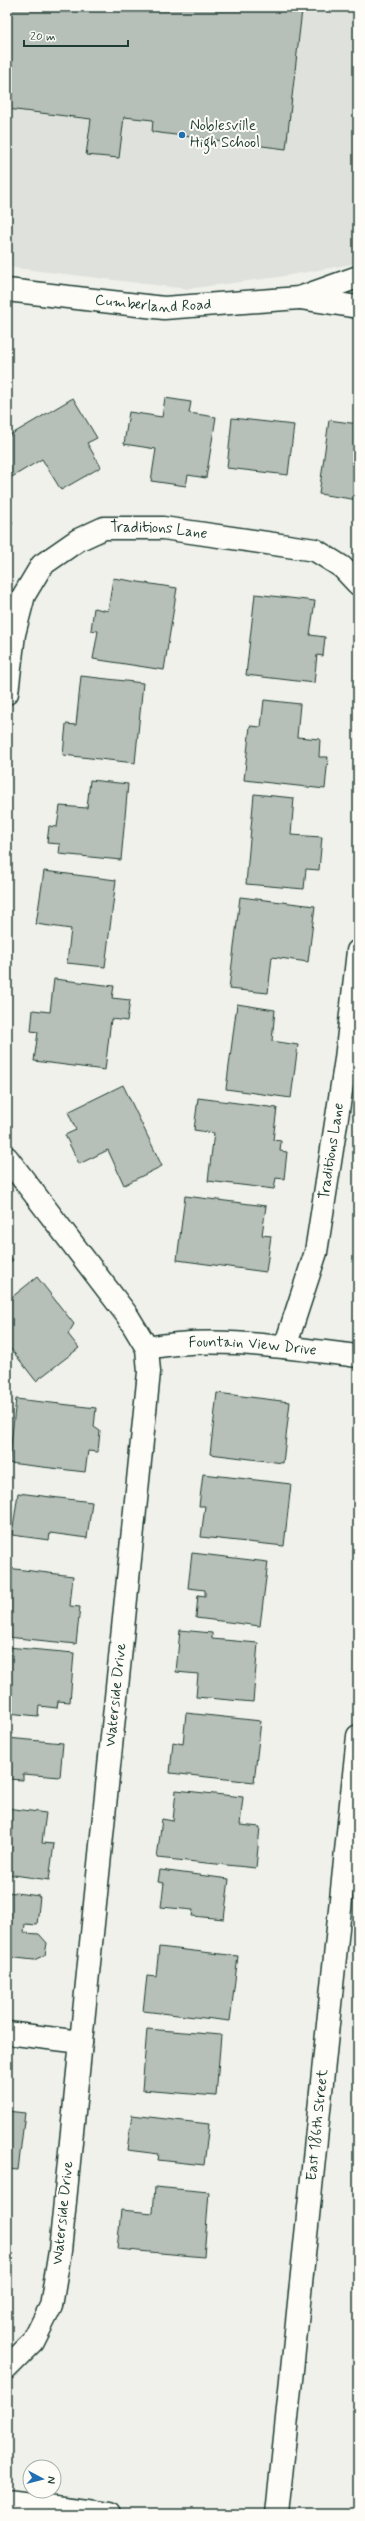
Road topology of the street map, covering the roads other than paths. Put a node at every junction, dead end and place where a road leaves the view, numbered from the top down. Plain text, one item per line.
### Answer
1 (358, 277) edge
2 (7, 290) edge
3 (299, 298) junction
4 (358, 307) edge
5 (358, 584) edge
6 (7, 693) edge
7 (358, 951) edge
8 (7, 1158) edge
9 (285, 1347) junction
10 (147, 1348) junction
11 (358, 1356) edge
12 (358, 1736) edge
13 (7, 2033) edge
14 (81, 2042) junction
15 (7, 2368) edge
16 (7, 2501) edge
17 (110, 2514) edge
18 (277, 2514) edge

1 - 3 main road, Cumberland Road
2 - 3 main road, Cumberland Road
3 - 4 main road, Cumberland Road
5 - 6 main road, Traditions Lane
7 - 9 main road, Traditions Lane
8 - 10 main road
9 - 10 main road, Fountain View Drive
9 - 11 main road, Fountain View Drive
10 - 14 main road, Waterside Drive
12 - 18 main road, East 186th Street
13 - 14 main road
14 - 15 main road, Waterside Drive
16 - 17 main road

